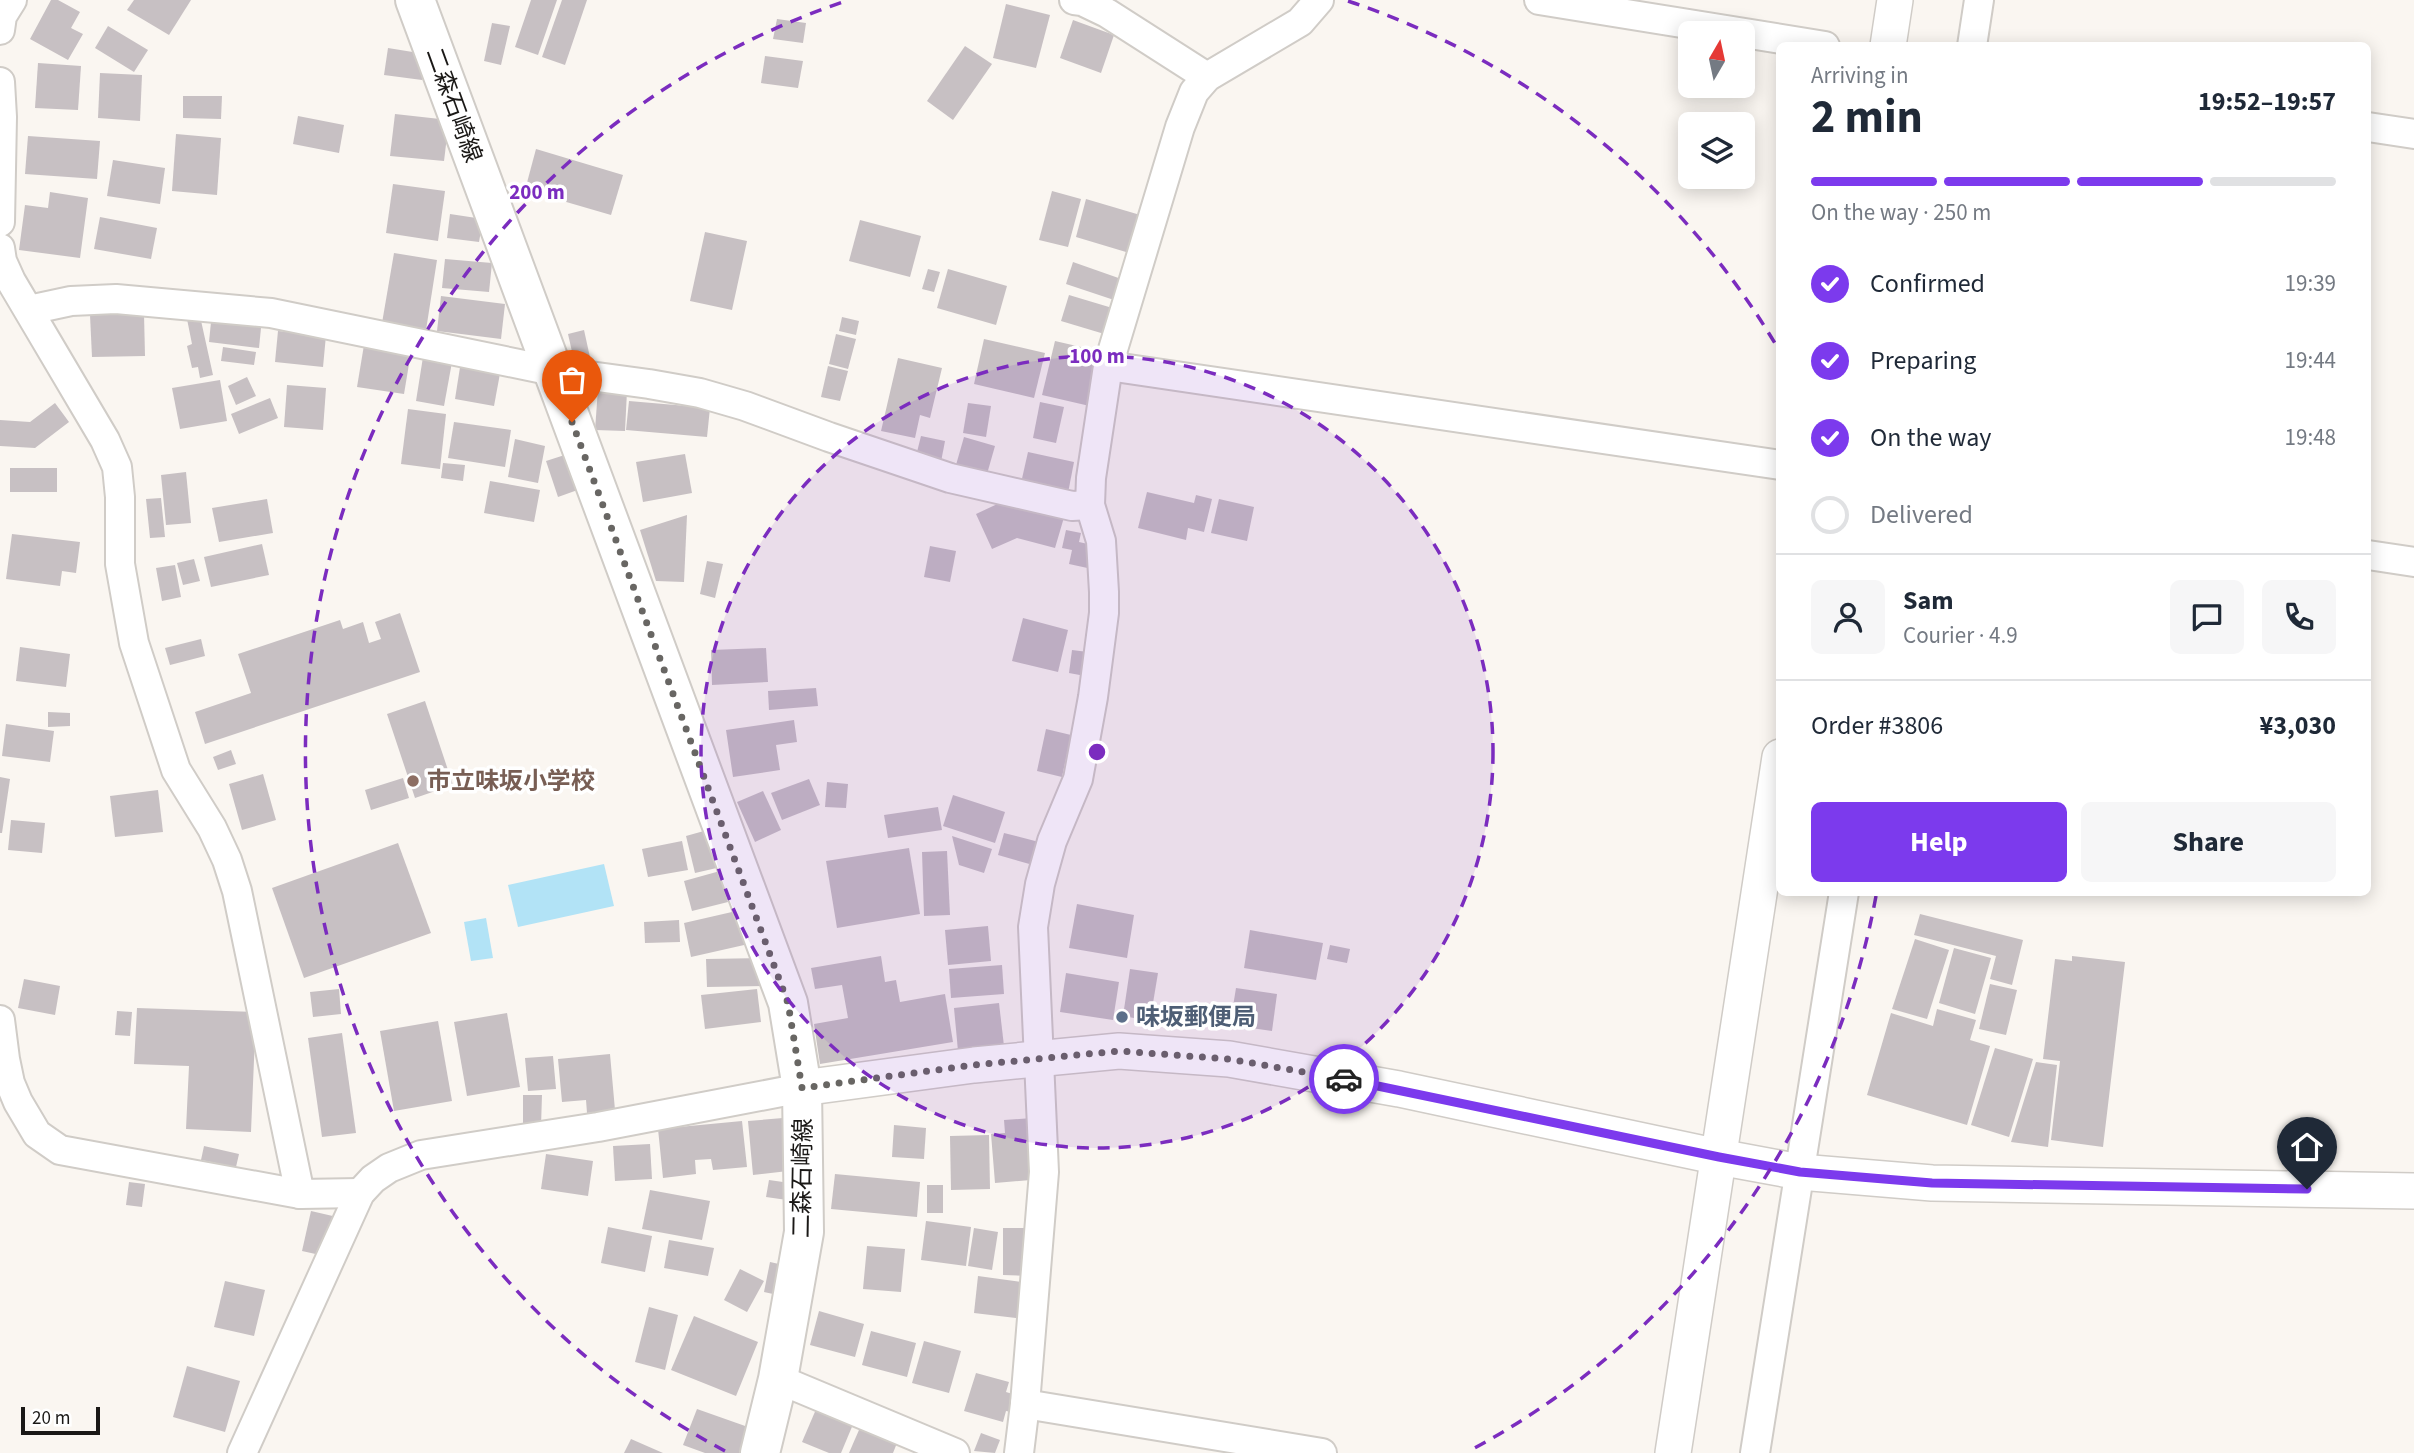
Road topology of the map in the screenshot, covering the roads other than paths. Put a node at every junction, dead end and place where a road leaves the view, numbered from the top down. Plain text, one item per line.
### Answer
1 (12, 0) edge
2 (415, 0) edge
3 (1074, 0) edge
4 (1319, 0) edge
5 (1539, 0) edge
6 (1895, 0) edge
7 (1979, 0) edge
8 (0, 30) edge
9 (1800, 42) edge
10 (1889, 42) edge
11 (1973, 42) edge
12 (1207, 77) junction
13 (0, 82) edge
14 (2371, 127) edge
15 (2414, 134) edge
16 (0, 222) edge
17 (0, 248) edge
18 (29, 310) junction
19 (1108, 366) junction
20 (553, 371) junction
21 (1776, 465) edge
22 (1090, 505) junction
23 (2371, 555) edge
24 (2414, 562) edge
25 (1776, 783) edge
26 (1843, 896) edge
27 (0, 1020) edge
28 (1040, 1058) junction
29 (802, 1088) junction
30 (1719, 1157) junction
31 (1800, 1172) junction
32 (2414, 1191) edge
33 (360, 1193) junction
34 (300, 1194) junction
35 (778, 1380) junction
36 (1025, 1404) junction
37 (242, 1453) edge
38 (760, 1453) edge
39 (955, 1453) edge
40 (1019, 1453) edge
41 (1322, 1453) edge
42 (1673, 1453) edge
43 (1755, 1453) edge

1 - 8 street
2 - 20 main road, 二森石崎線
3 - 12 street
4 - 12 street
5 - 9 street
6 - 10 street
7 - 11 street
12 - 19 street
13 - 16 street
14 - 15 street
17 - 18 street
18 - 20 street
18 - 34 street
19 - 21 street
19 - 22 street
20 - 22 street
20 - 29 main road, 二森石崎線
22 - 28 street
23 - 24 street
25 - 30 street
26 - 31 street
27 - 34 street
28 - 29 street
28 - 30 street
28 - 36 street
29 - 33 street
29 - 35 main road, 二森石崎線
30 - 31 street
30 - 42 street
31 - 32 street
31 - 43 street
33 - 34 street
33 - 37 street
35 - 38 main road, 二森石崎線
35 - 39 street
36 - 40 street
36 - 41 street

